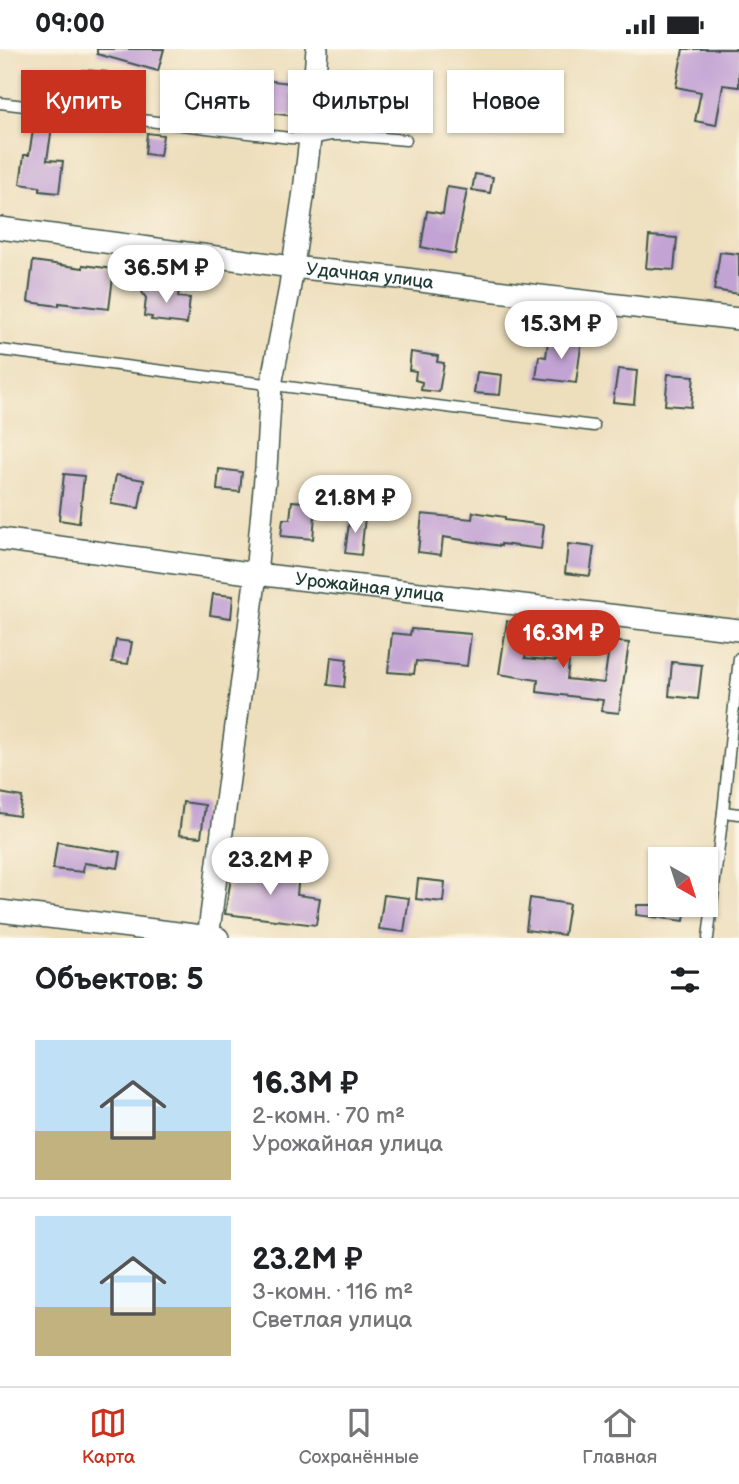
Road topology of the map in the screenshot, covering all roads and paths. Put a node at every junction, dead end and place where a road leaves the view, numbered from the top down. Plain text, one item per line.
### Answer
1 (317, 49) edge
2 (0, 103) edge
3 (310, 139) junction
4 (406, 140) dead end
5 (0, 228) edge
6 (292, 267) junction
7 (739, 319) edge
8 (0, 350) edge
9 (271, 385) junction
10 (594, 426) dead end
11 (0, 539) edge
12 (256, 573) junction
13 (739, 630) edge
14 (739, 658) edge
15 (723, 812) junction
16 (739, 814) edge
17 (0, 911) edge
18 (211, 938) edge
19 (708, 938) edge

1 - 3 street
2 - 3 lane
3 - 4 lane
3 - 6 street
5 - 6 street, Удачная улица
6 - 7 street, Удачная улица
6 - 9 street
8 - 9 lane
9 - 10 lane
9 - 12 street
11 - 12 street, Урожайная улица
12 - 13 street, Урожайная улица
12 - 18 street
14 - 15 lane
15 - 16 lane
15 - 19 lane
17 - 18 street

